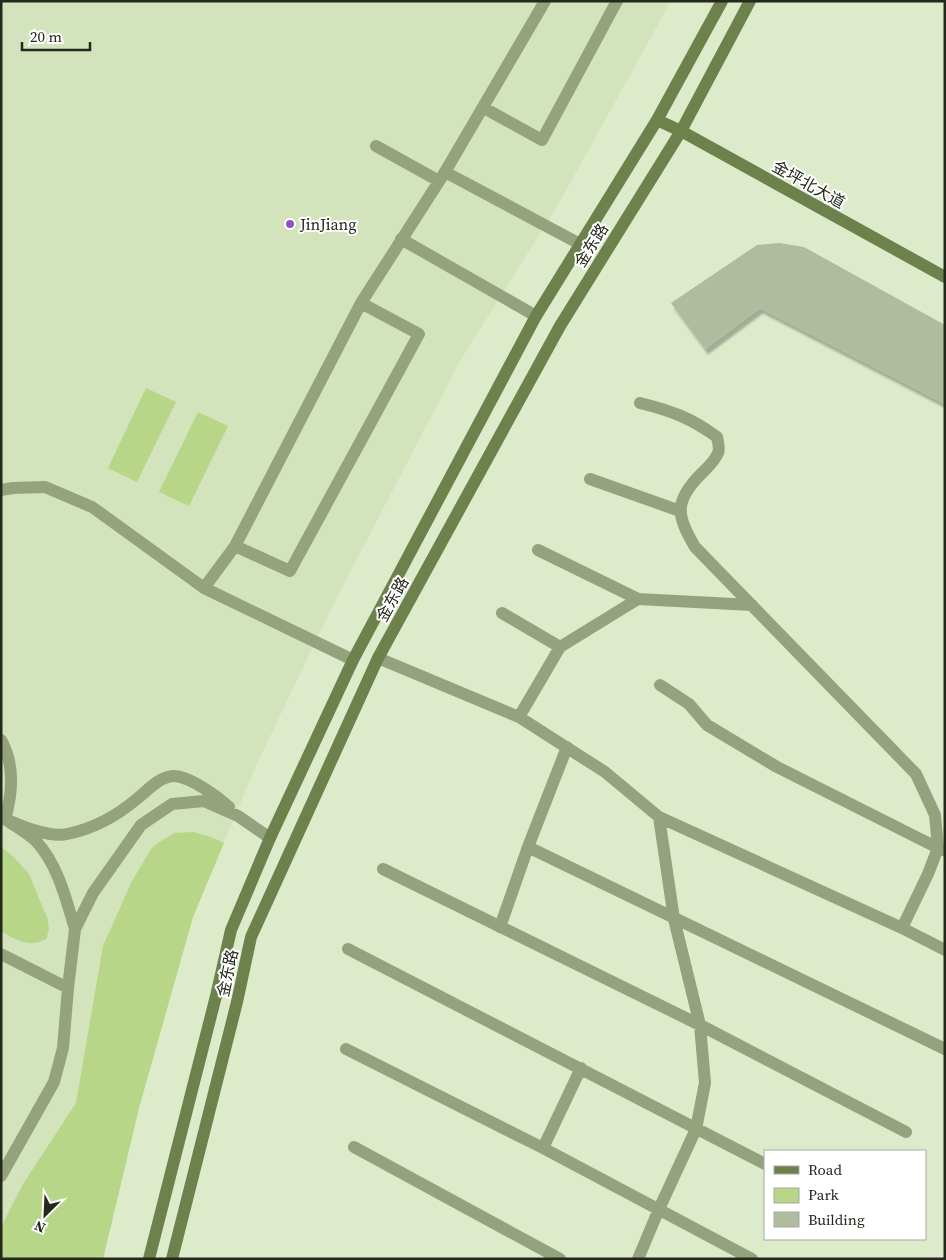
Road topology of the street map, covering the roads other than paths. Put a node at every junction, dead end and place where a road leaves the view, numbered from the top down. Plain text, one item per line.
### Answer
1 (545, 1) edge
2 (617, 1) edge
3 (722, 1) edge
4 (750, 1) edge
5 (484, 108) junction
6 (657, 120) junction
7 (681, 131) junction
8 (376, 146) dead end
9 (442, 177) junction
10 (401, 239) junction
11 (580, 244) junction
12 (945, 277) edge
13 (361, 303) junction
14 (536, 316) junction
15 (640, 403) dead end
16 (590, 479) dead end
17 (5, 488) edge
18 (680, 512) junction
19 (235, 546) junction
20 (538, 550) dead end
21 (204, 588) junction
22 (638, 599) junction
23 (752, 605) junction
24 (502, 613) dead end
25 (560, 647) junction
26 (378, 658) junction
27 (353, 660) junction
28 (660, 685) dead end
29 (519, 717) junction
30 (1, 740) edge
31 (567, 747) junction
32 (238, 816) junction
33 (659, 817) junction
34 (3, 818) edge
35 (270, 838) junction
36 (528, 847) junction
37 (941, 849) edge
38 (383, 869) dead end
39 (674, 919) junction
40 (500, 927) junction
41 (902, 928) junction
42 (75, 929) junction
43 (348, 949) dead end
44 (945, 950) edge
45 (1, 954) edge
46 (68, 988) junction
47 (700, 1026) junction
48 (346, 1049) dead end
49 (945, 1049) edge
50 (581, 1068) junction
51 (696, 1129) junction
52 (906, 1132) dead end
53 (354, 1147) dead end
54 (543, 1148) junction
55 (764, 1163) edge
56 (1, 1176) edge
57 (659, 1209) junction
58 (149, 1259) edge
59 (172, 1259) edge
60 (560, 1259) edge
61 (638, 1259) edge
62 (752, 1259) edge

1 - 5 street
2 - 5 street
3 - 6 main road, 金东路
4 - 7 main road, 金东路
5 - 9 street
6 - 7 main road, 金坪北大道
6 - 11 main road, 金东路
7 - 12 main road, 金坪北大道
7 - 26 main road, 金东路
8 - 9 street
9 - 10 street
9 - 11 street
10 - 13 street
10 - 14 street
11 - 14 main road, 金东路
13 - 19 street
13 - 19 street
14 - 27 main road, 金东路
15 - 18 street
16 - 18 street
17 - 21 street
18 - 23 street
19 - 21 street
20 - 22 street
21 - 27 street
22 - 23 street
22 - 25 street
23 - 37 street
24 - 25 street
25 - 29 street
26 - 29 street
26 - 59 main road, 金东路
27 - 35 main road, 金东路
28 - 37 street
29 - 31 street
30 - 34 street
31 - 33 street
31 - 36 street
32 - 34 street
32 - 35 street
32 - 42 street
33 - 39 street
33 - 41 street
34 - 42 street
35 - 58 main road, 金东路
36 - 39 street
36 - 40 street
37 - 41 street
38 - 40 street
39 - 47 street
39 - 49 street
40 - 47 street
41 - 44 street
42 - 46 street
43 - 50 street
45 - 46 street
46 - 56 street
47 - 51 street
47 - 52 street
48 - 54 street
50 - 51 street
50 - 54 street
51 - 55 street
51 - 57 street
53 - 60 street
54 - 57 street
57 - 61 street
57 - 62 street

